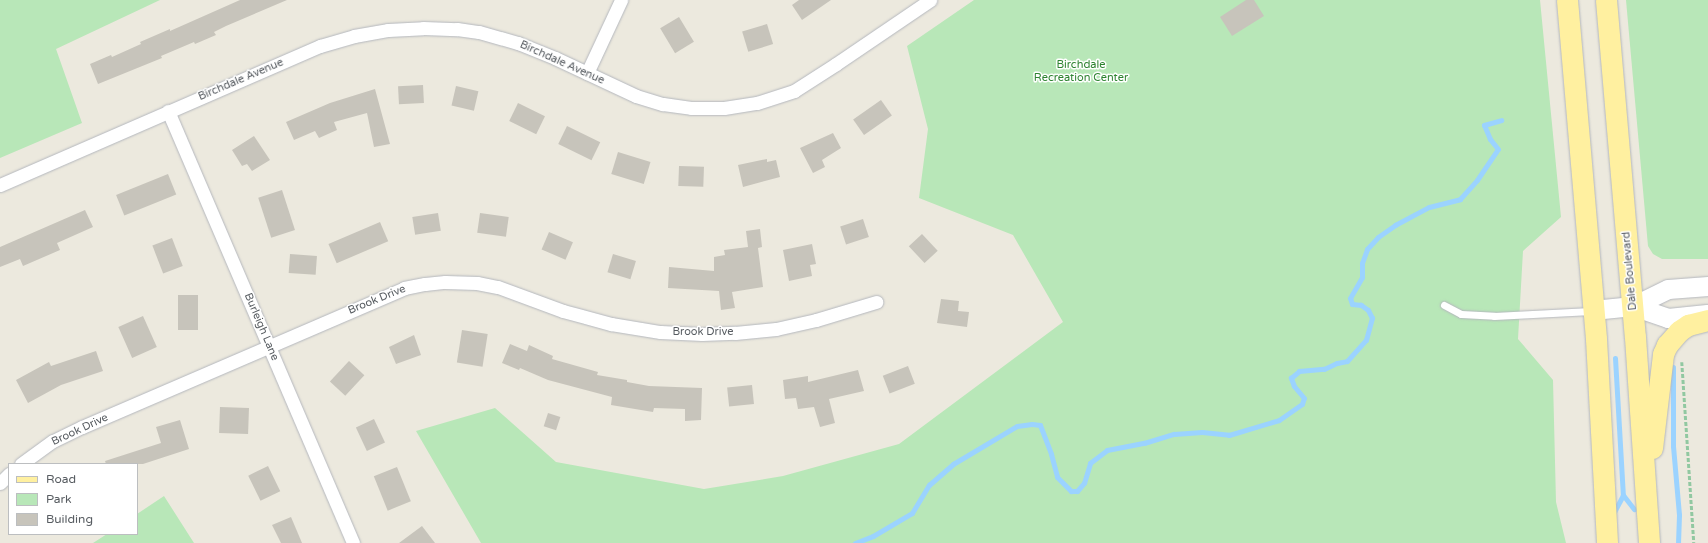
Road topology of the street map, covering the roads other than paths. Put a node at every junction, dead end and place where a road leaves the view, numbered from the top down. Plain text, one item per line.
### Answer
1 (621, 0) edge
2 (930, 0) edge
3 (1567, 0) edge
4 (1606, 0) edge
5 (587, 74) junction
6 (168, 111) junction
7 (0, 185) edge
8 (1708, 286) edge
9 (876, 302) dead end
10 (1444, 305) dead end
11 (1633, 306) junction
12 (1593, 310) junction
13 (1708, 314) edge
14 (1708, 320) edge
15 (269, 347) junction
16 (22, 463) edge
17 (8, 475) edge
18 (0, 483) edge
19 (1647, 500) junction
20 (353, 543) edge
21 (1607, 543) edge
22 (1649, 543) edge

1 - 5 street
2 - 5 street, Birchdale Avenue
3 - 12 main road
4 - 11 main road, Dale Boulevard
5 - 6 street, Birchdale Avenue
6 - 7 street, Birchdale Avenue
6 - 15 street, Burleigh Lane
8 - 11 main road
9 - 15 street, Brook Drive
10 - 12 lane
11 - 12 main road
11 - 13 main road
11 - 19 main road, Dale Boulevard
12 - 21 main road
14 - 19 main road
15 - 16 street, Brook Drive
15 - 20 street, Burleigh Lane
17 - 18 street
19 - 22 main road, Dale Boulevard

